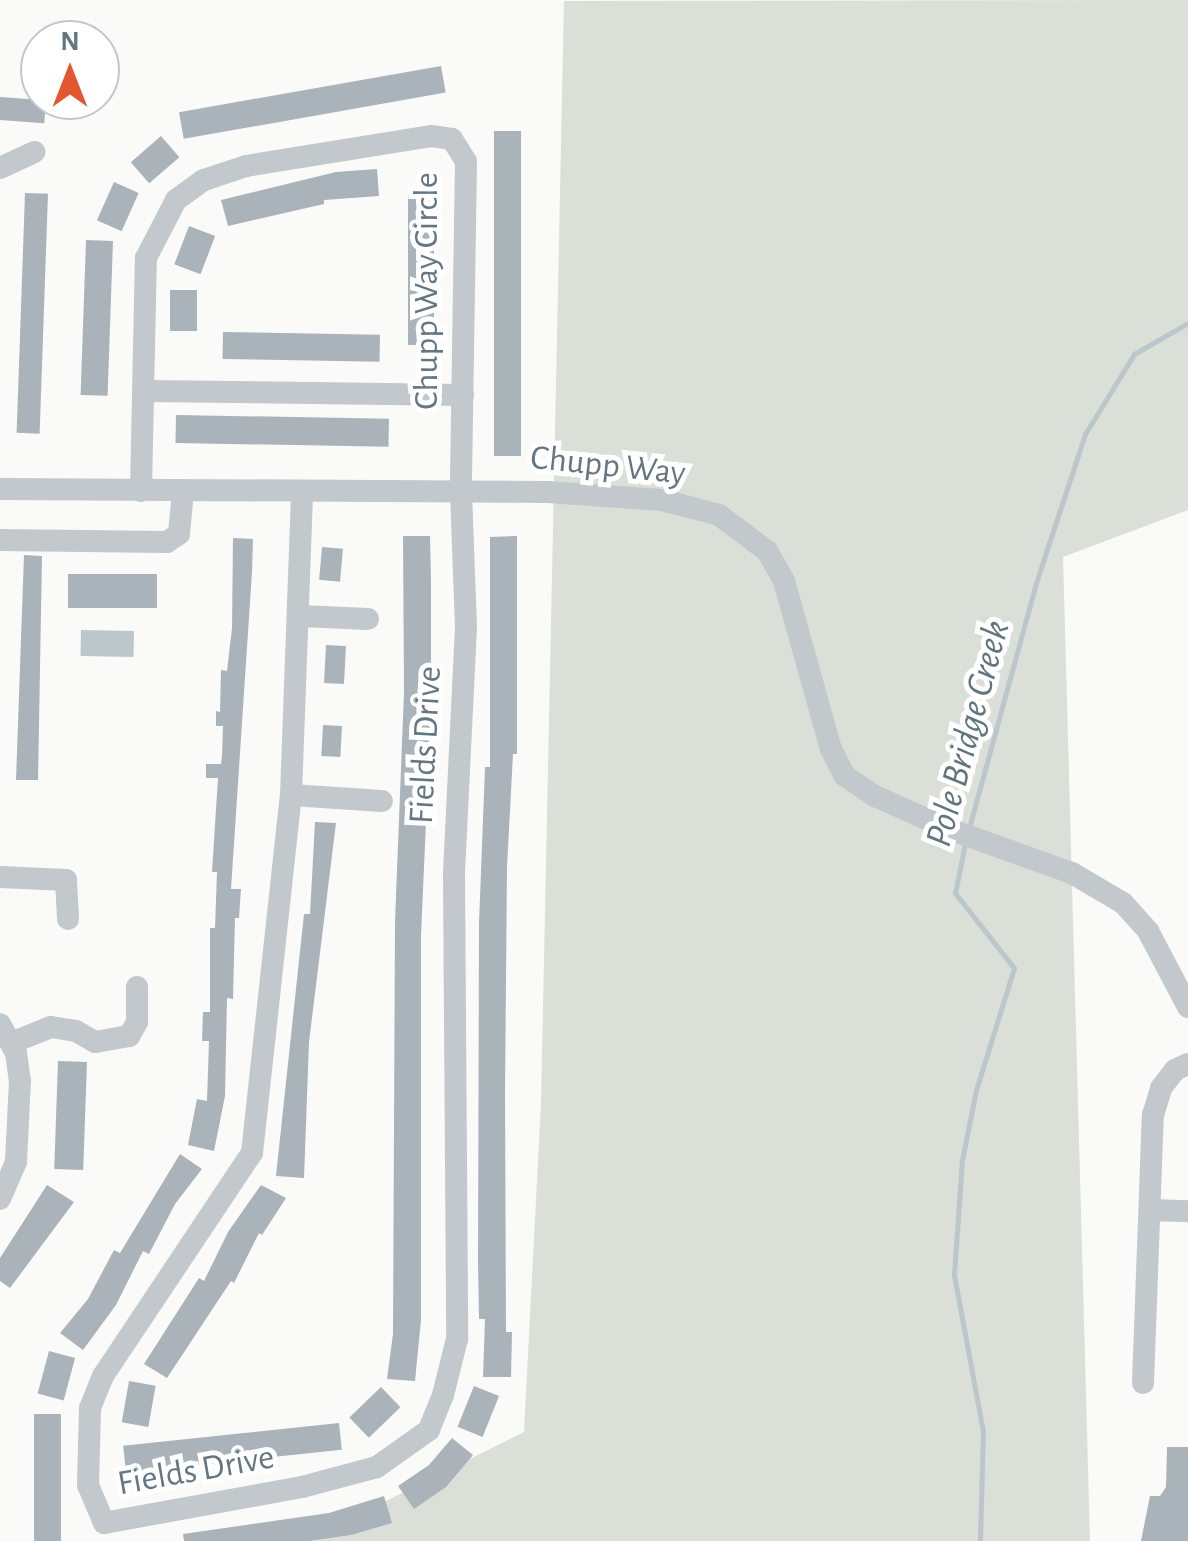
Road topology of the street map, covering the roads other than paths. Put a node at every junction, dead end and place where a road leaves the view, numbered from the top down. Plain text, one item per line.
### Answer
1 (35, 152) dead end
2 (0, 168) edge
3 (145, 391) junction
4 (463, 395) junction
5 (0, 490) edge
6 (142, 491) junction
7 (183, 491) junction
8 (302, 492) junction
9 (462, 492) junction
10 (0, 540) edge
11 (300, 616) junction
12 (368, 618) dead end
13 (291, 795) junction
14 (382, 801) dead end
15 (0, 877) edge
16 (68, 919) dead end
17 (137, 987) dead end
18 (1188, 1007) edge
19 (5, 1033) edge
20 (1188, 1064) edge
21 (0, 1198) edge
22 (1150, 1210) junction
23 (1188, 1212) edge
24 (1143, 1383) dead end

1 - 2 street
3 - 4 street
3 - 4 street, Chupp Way Circle
3 - 6 street, Chupp Way Circle
4 - 9 street, Chupp Way Circle
5 - 6 street, Chupp Way
6 - 7 street, Chupp Way
7 - 8 street, Chupp Way
7 - 10 street
8 - 9 street, Chupp Way
8 - 11 street, Fields Drive
9 - 13 street, Fields Drive
9 - 18 street, Chupp Way
11 - 12 street
11 - 13 street, Fields Drive
13 - 14 street
15 - 16 street
17 - 19 street
19 - 21 street
20 - 22 street
22 - 23 street
22 - 24 street

